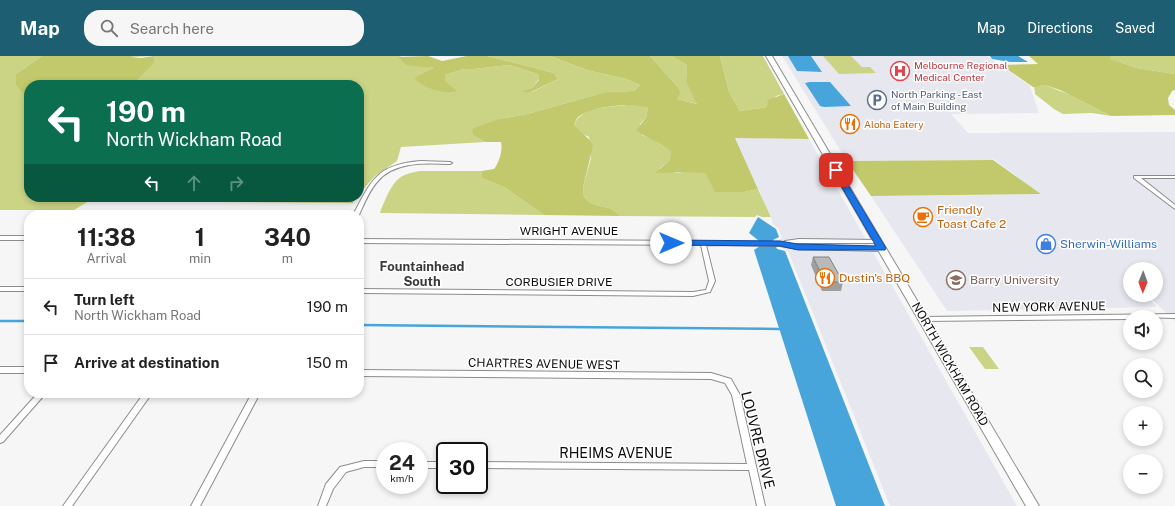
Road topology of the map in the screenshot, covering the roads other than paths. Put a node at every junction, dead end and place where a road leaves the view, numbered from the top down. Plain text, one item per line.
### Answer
1 (770, 56) edge
2 (450, 163) dead end
3 (1175, 177) edge
4 (364, 200) edge
5 (1175, 207) edge
6 (0, 238) edge
7 (24, 238) edge
8 (364, 240) edge
9 (703, 243) junction
10 (880, 245) junction
11 (0, 289) edge
12 (24, 289) edge
13 (364, 291) edge
14 (1175, 316) edge
15 (923, 320) junction
16 (0, 370) edge
17 (24, 370) edge
18 (364, 373) edge
19 (728, 381) joint
20 (38, 398) edge
21 (144, 398) edge
22 (253, 398) edge
23 (0, 440) edge
24 (376, 464) edge
25 (488, 465) edge
26 (752, 467) junction
27 (67, 506) edge
28 (194, 506) edge
29 (322, 506) edge
30 (761, 506) edge
31 (1033, 506) edge

1 - 10 main road, NORTH WICKHAM ROAD
2 - 4 street
3 - 5 street
6 - 7 street
8 - 9 street, WRIGHT AVENUE
9 - 10 street, WRIGHT AVENUE
9 - 13 street, CORBUSIER DRIVE
10 - 15 main road, NORTH WICKHAM ROAD
11 - 12 street
14 - 15 street, NEW YORK AVENUE
15 - 31 main road, NORTH WICKHAM ROAD
16 - 17 street
18 - 19 street, CHARTRES AVENUE WEST
19 - 26 street, LOUVRE DRIVE
20 - 23 street
21 - 27 street
22 - 28 street
24 - 29 street
25 - 26 street, RHEIMS AVENUE
26 - 30 street, LOUVRE DRIVE

